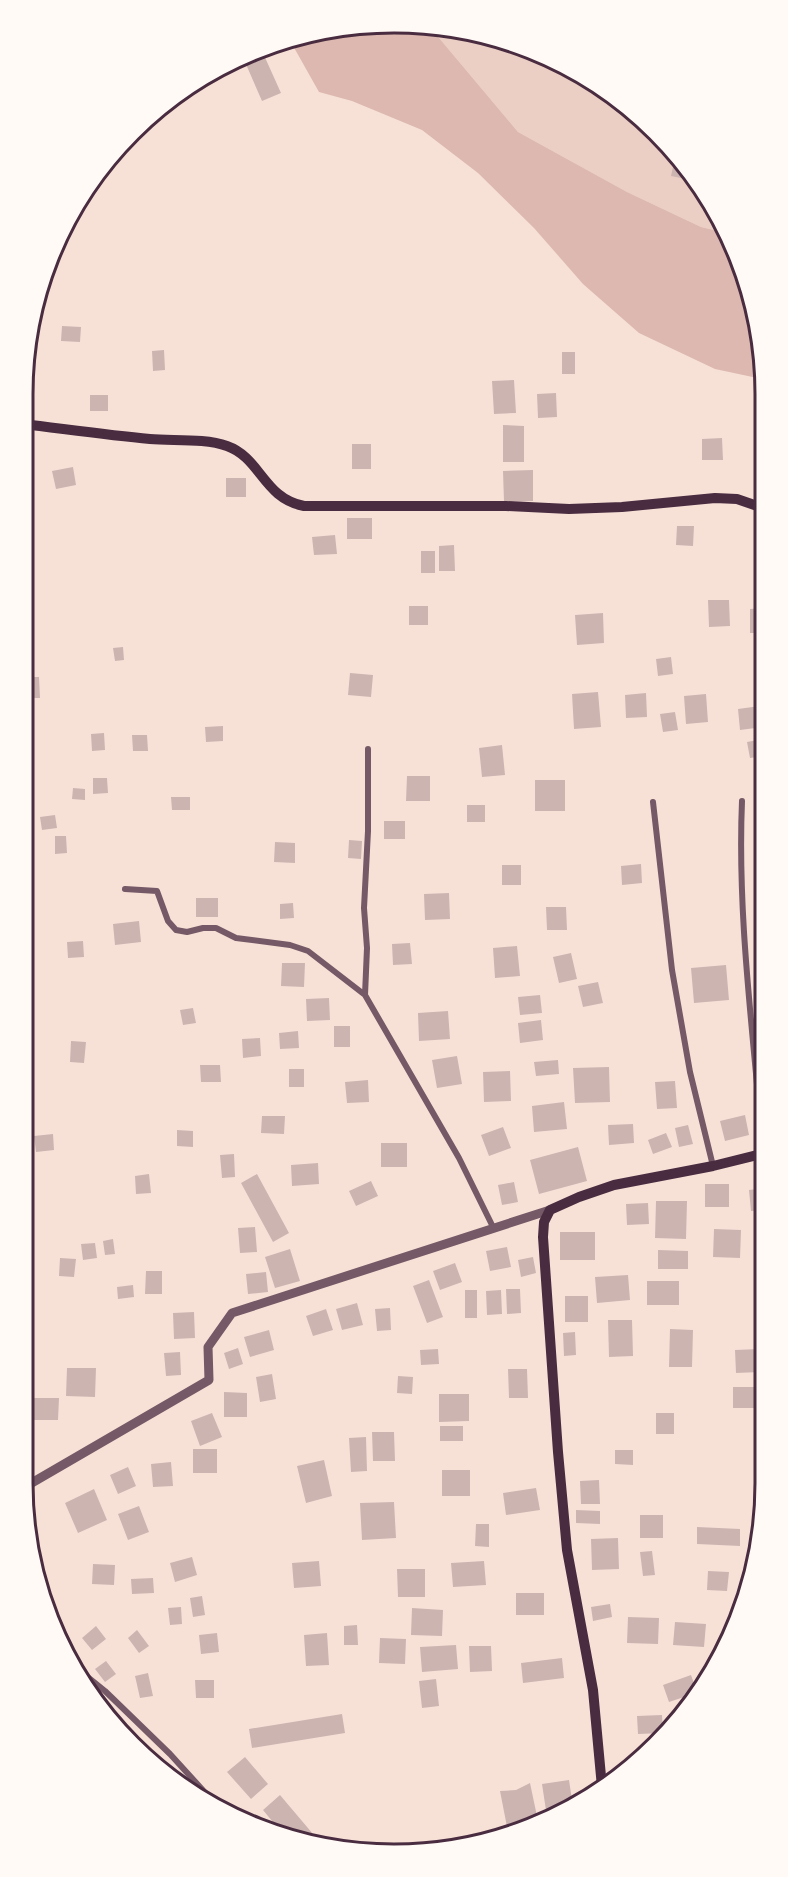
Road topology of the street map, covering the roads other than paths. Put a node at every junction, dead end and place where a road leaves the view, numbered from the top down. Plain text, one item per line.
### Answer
1 (33, 425) edge
2 (755, 505) edge
3 (368, 749) dead end
4 (742, 801) dead end
5 (653, 802) dead end
6 (125, 889) dead end
7 (365, 995) junction
8 (755, 1048) edge
9 (755, 1155) edge
10 (713, 1166) junction
11 (550, 1210) junction
12 (493, 1227) junction
13 (33, 1482) edge
14 (92, 1680) edge
15 (601, 1778) edge
16 (201, 1788) edge

1 - 2 main road
3 - 7 street
4 - 8 street
5 - 10 street
6 - 7 street
7 - 12 street
9 - 10 main road
10 - 11 main road
11 - 12 street
11 - 15 main road
12 - 13 street
14 - 16 street

